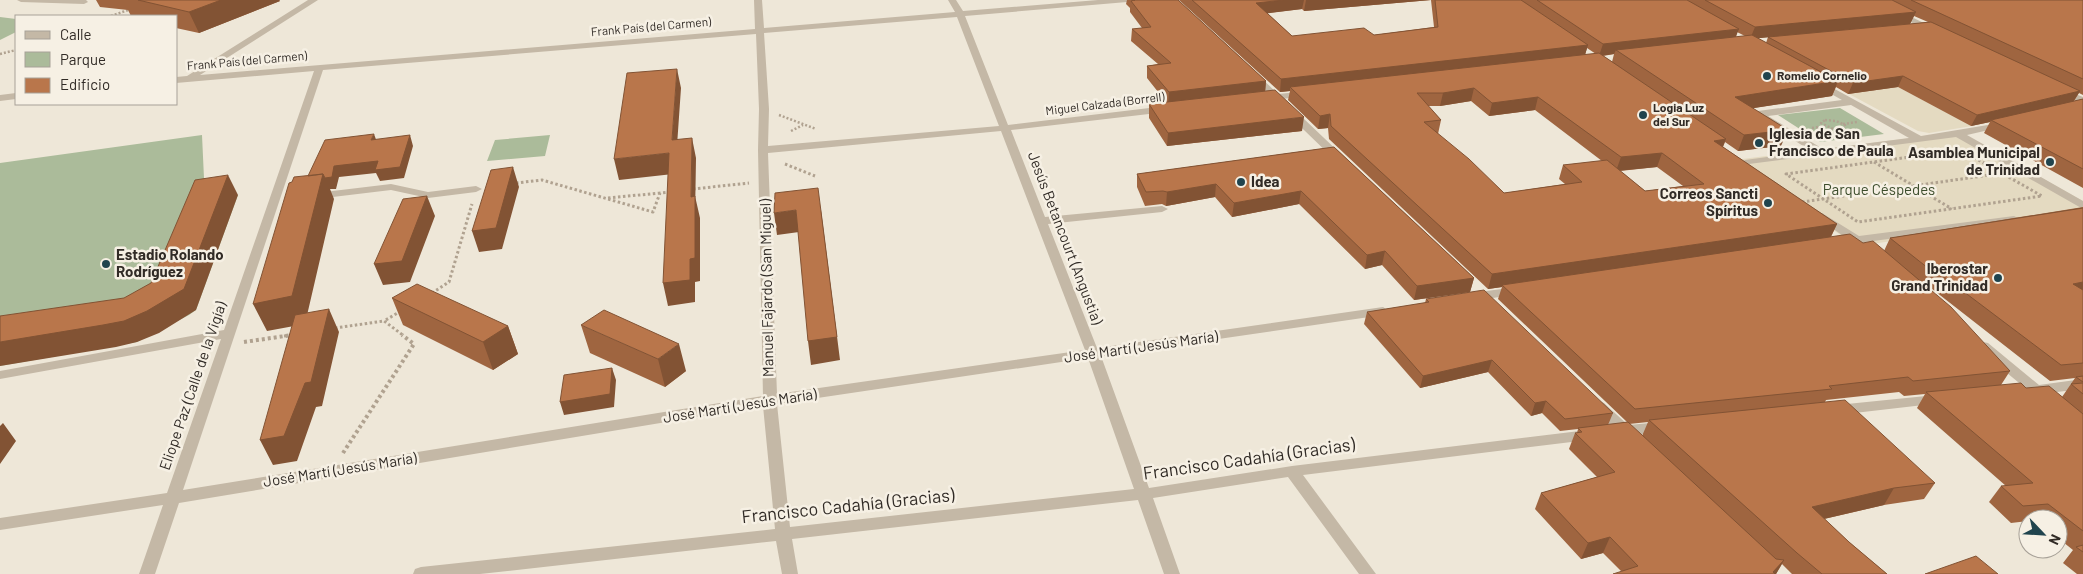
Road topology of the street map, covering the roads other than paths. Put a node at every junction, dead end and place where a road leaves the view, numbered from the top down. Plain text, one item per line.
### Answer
1 (21, 0) edge
2 (314, 0) edge
3 (758, 0) edge
4 (952, 0) edge
5 (1127, 0) edge
6 (1870, 0) edge
7 (84, 2) dead end
8 (960, 14) junction
9 (1926, 27) junction
10 (1907, 29) edge
11 (760, 30) junction
12 (1944, 35) edge
13 (320, 67) junction
14 (1248, 71) edge
15 (1809, 78) edge
16 (187, 79) junction
17 (178, 80) edge
18 (2048, 85) edge
19 (1314, 92) edge
20 (15, 96) edge
21 (1276, 97) junction
22 (0, 98) edge
23 (1257, 99) edge
24 (1852, 102) junction
25 (2080, 105) edge
26 (1173, 109) edge
27 (2016, 120) edge
28 (1005, 128) junction
29 (1958, 134) junction
30 (1919, 139) junction
31 (1820, 152) junction
32 (763, 153) junction
33 (1347, 165) edge
34 (1761, 174) edge
35 (476, 189) road end
36 (303, 198) edge
37 (1802, 202) edge
38 (2083, 206) edge
39 (1162, 209) dead end
40 (2083, 210) edge
41 (2064, 212) edge
42 (2025, 218) edge
43 (1041, 221) junction
44 (1857, 240) junction
45 (1828, 244) edge
46 (1872, 252) edge
47 (1468, 282) edge
48 (1531, 288) edge
49 (1482, 296) junction
50 (1462, 299) edge
51 (1394, 309) edge
52 (1496, 309) edge
53 (226, 339) junction
54 (1976, 340) edge
55 (1093, 354) junction
56 (0, 375) edge
57 (2083, 384) edge
58 (2036, 390) junction
59 (2016, 392) edge
60 (1589, 397) edge
61 (1948, 398) edge
62 (770, 400) junction
63 (2050, 401) edge
64 (1820, 411) edge
65 (1674, 426) edge
66 (1625, 431) junction
67 (1639, 444) edge
68 (1292, 471) junction
69 (1144, 494) junction
70 (172, 498) junction
71 (0, 524) edge
72 (783, 533) junction
73 (146, 574) edge
74 (421, 574) edge
75 (790, 574) edge
76 (1172, 574) edge
77 (1368, 574) edge

1 - 7 street
2 - 16 street
3 - 11 street, Manuel Fajardo (San Miguel)
4 - 8 street, Jesús Betancourt (Angustia)
5 - 8 street, Frank País (del Carmen)
6 - 9 street
8 - 11 street, Frank País (del Carmen)
8 - 28 street, Jesús Betancourt (Angustia)
9 - 10 street
9 - 12 street
11 - 13 street, Frank País (del Carmen)
11 - 32 street, Manuel Fajardo (San Miguel)
13 - 16 street, Frank País (del Carmen)
13 - 53 street, Eliope Paz (Calle de la Vigía)
14 - 21 street
15 - 24 street
16 - 17 street, Frank País (del Carmen)
18 - 25 street
19 - 21 street
20 - 22 street
21 - 23 street
21 - 33 street
24 - 30 street
24 - 31 street
26 - 28 street, Miguel Calzada (Borrell)
27 - 29 street
28 - 32 street, Miguel Calzada (Borrell)
28 - 43 street, Jesús Betancourt (Angustia)
29 - 30 street
29 - 38 street
30 - 31 street
31 - 34 street
32 - 62 street, Manuel Fajardo (San Miguel)
35 - 36 street
37 - 44 street
39 - 43 street
40 - 41 street
42 - 44 street
43 - 55 street, Jesús Betancourt (Angustia)
44 - 45 street
44 - 46 street
47 - 49 street
48 - 49 street
49 - 50 street
49 - 52 street
51 - 55 street, José Martí (Jesús María)
53 - 56 street
53 - 70 street, Eliope Paz (Calle de la Vigía)
54 - 58 street
55 - 62 street, José Martí (Jesús María)
55 - 69 street, Jesús Betancourt (Angustia)
57 - 58 street
58 - 59 street
58 - 63 street
60 - 66 street
61 - 64 street
62 - 70 street, José Martí (Jesús María)
62 - 72 street, Manuel Fajardo (San Miguel)
65 - 66 street, Francisco Cadahía (Gracias)
66 - 67 street
66 - 68 street, Francisco Cadahía (Gracias)
68 - 69 street, Francisco Cadahía (Gracias)
68 - 77 street
69 - 72 street, Francisco Cadahía (Gracias)
69 - 76 street, Jesús Betancourt (Angustia)
70 - 71 street, José Martí (Jesús María)
70 - 73 street, Eliope Paz (Calle de la Vigía)
72 - 74 street, Francisco Cadahía (Gracias)
72 - 75 street, Manuel Fajardo (San Miguel)

